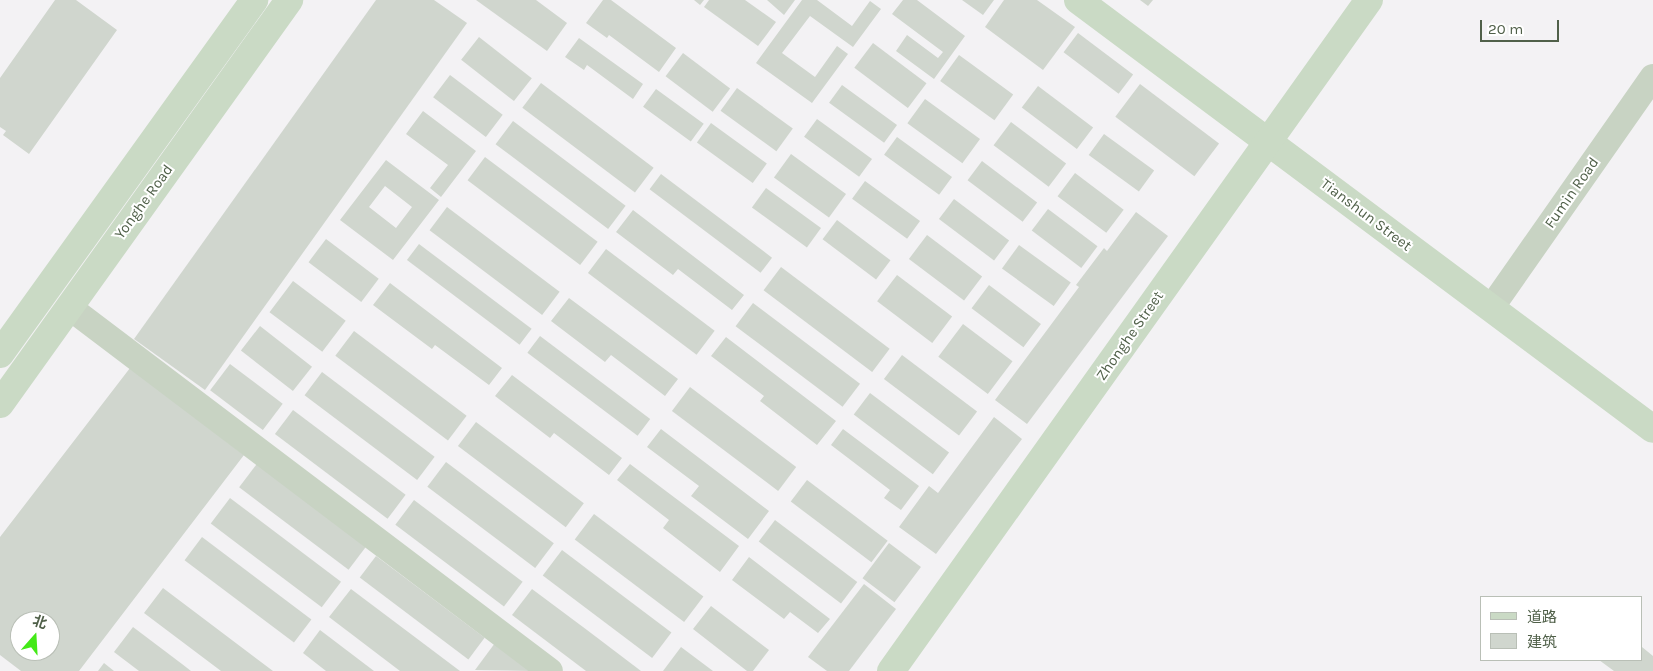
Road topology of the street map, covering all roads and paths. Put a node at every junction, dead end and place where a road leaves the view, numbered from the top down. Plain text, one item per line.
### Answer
1 (254, 0) edge
2 (289, 0) edge
3 (1078, 0) edge
4 (1368, 0) edge
5 (1653, 77) edge
6 (1268, 142) junction
7 (69, 307) junction
8 (1491, 308) junction
9 (0, 354) edge
10 (0, 404) edge
11 (1653, 429) edge
12 (550, 671) edge
13 (891, 671) edge

1 - 9 street, Yonghe Road
2 - 7 street, Yonghe Road
3 - 6 street, Tianshun Street
4 - 6 street, Zhonghe Street
5 - 8 street, Fumin Road
6 - 8 street, Tianshun Street
6 - 13 street, Zhonghe Street
7 - 10 street, Yonghe Road
7 - 12 street
8 - 11 street, Tianshun Street

